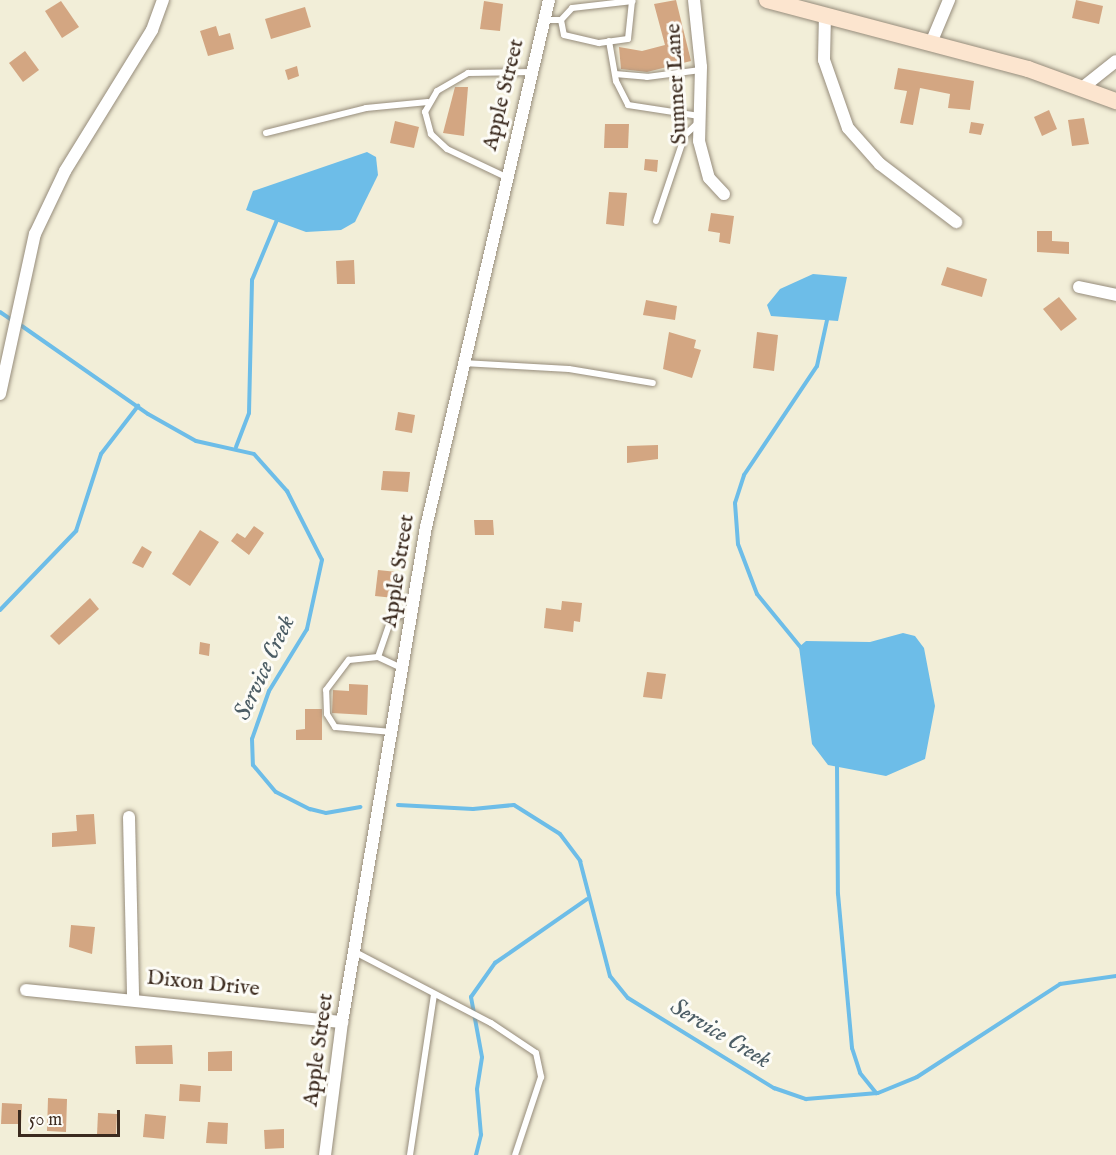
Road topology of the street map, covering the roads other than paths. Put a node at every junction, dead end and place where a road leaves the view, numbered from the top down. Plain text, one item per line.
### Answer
1 (163, 0) edge
2 (549, 0) edge
3 (694, 0) edge
4 (767, 0) edge
5 (949, 0) edge
6 (633, 1) edge
7 (825, 15) junction
8 (544, 20) junction
9 (561, 20) junction
10 (609, 41) junction
11 (931, 43) junction
12 (1116, 61) edge
13 (701, 70) junction
14 (532, 72) junction
15 (615, 74) junction
16 (1082, 88) junction
17 (1116, 101) edge
18 (428, 102) junction
19 (699, 119) junction
20 (266, 133) dead end
21 (506, 177) junction
22 (724, 194) dead end
23 (656, 221) dead end
24 (956, 222) dead end
25 (1079, 287) dead end
26 (1116, 294) edge
27 (463, 363) junction
28 (653, 383) dead end
29 (0, 394) edge
30 (415, 611) junction
31 (378, 657) junction
32 (405, 670) junction
33 (392, 732) junction
34 (129, 817) dead end
35 (355, 952) junction
36 (26, 990) dead end
37 (434, 995) junction
38 (133, 998) junction
39 (342, 1022) junction
40 (325, 1155) edge
41 (410, 1155) edge
42 (515, 1155) edge

1 - 29 street
2 - 8 street, Apple Street
3 - 13 street, Sumner Lane
4 - 7 street
5 - 11 street
6 - 9 lane
6 - 10 lane
7 - 11 street
7 - 24 street
8 - 9 lane
8 - 14 street, Apple Street
9 - 10 lane
10 - 15 lane
11 - 16 street
12 - 16 street
13 - 15 lane
13 - 19 street, Sumner Lane
14 - 18 lane
14 - 21 street, Apple Street
15 - 19 lane
16 - 17 street
18 - 20 lane
18 - 21 lane
19 - 22 street, Sumner Lane
19 - 23 lane
21 - 27 street, Apple Street
25 - 26 street
27 - 28 lane
27 - 30 street, Apple Street
30 - 31 lane
30 - 32 street, Apple Street
31 - 32 lane
31 - 33 lane
32 - 33 street, Apple Street
33 - 35 street, Apple Street
34 - 38 street, Dixon Drive
35 - 37 lane
35 - 39 street, Apple Street
36 - 38 street
37 - 41 lane
37 - 42 lane
38 - 39 street, Dixon Drive
39 - 40 street, Apple Street

